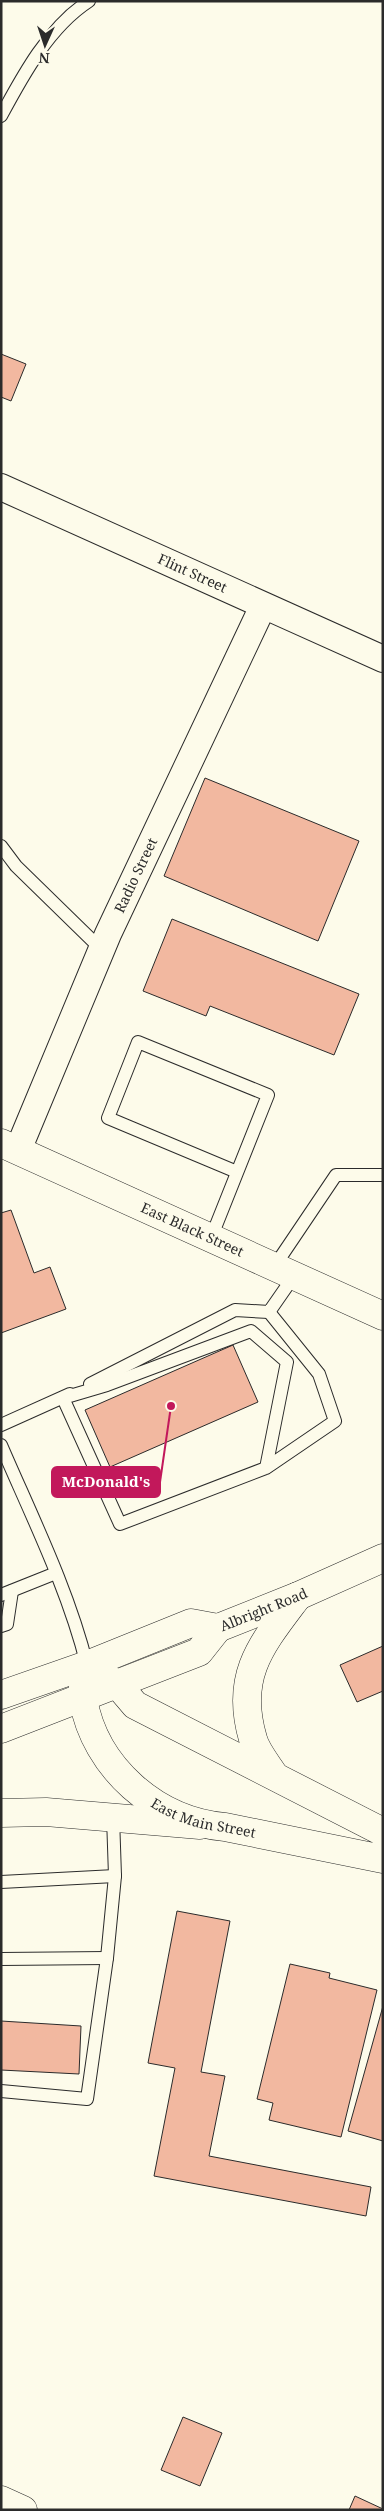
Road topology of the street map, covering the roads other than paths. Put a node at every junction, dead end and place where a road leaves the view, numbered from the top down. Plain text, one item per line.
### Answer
1 (89, 1) edge
2 (1, 116) edge
3 (1, 487) edge
4 (263, 606) junction
5 (383, 659) edge
6 (1, 846) edge
7 (102, 949) junction
8 (10, 1147) edge
9 (237, 1172) junction
10 (383, 1175) edge
11 (211, 1238) junction
12 (284, 1271) junction
13 (270, 1312) junction
14 (383, 1316) edge
15 (62, 1398) junction
16 (1, 1425) edge
17 (1, 1445) edge
18 (266, 1468) junction
19 (383, 1558) edge
20 (56, 1573) junction
21 (6, 1593) edge
22 (298, 1596) junction
23 (1, 1626) edge
24 (218, 1628) junction
25 (86, 1665) junction
26 (118, 1685) junction
27 (1, 1695) edge
28 (82, 1698) junction
29 (1, 1729) edge
30 (274, 1775) junction
31 (1, 1813) edge
32 (113, 1817) junction
33 (200, 1825) junction
34 (383, 1832) edge
35 (383, 1859) edge
36 (115, 1876) junction
37 (1, 1882) edge
38 (107, 1958) junction
39 (1, 1959) edge
40 (1, 2091) edge
41 (1, 2500) edge
42 (23, 2510) edge

1 - 2 lane
3 - 4 street, Flint Street
4 - 5 street, Flint Street
4 - 7 street, Radio Street
6 - 7 lane
7 - 8 street, Radio Street
8 - 11 main road, East Black Street
9 - 9 lane
9 - 11 lane
10 - 12 lane
11 - 12 main road, East Black Street
12 - 13 lane
12 - 14 main road, East Black Street
13 - 15 lane
13 - 18 lane
15 - 16 lane
15 - 18 lane
15 - 18 lane
17 - 20 lane
19 - 22 main road, Albright Road
20 - 21 lane
20 - 25 lane
21 - 23 lane
22 - 24 main road, Albright Road
22 - 30 main road
24 - 25 main road, Albright Road
24 - 26 main road
25 - 26 main road
25 - 27 main road
25 - 28 main road, East Main Street
26 - 28 main road
26 - 30 main road
28 - 29 main road
28 - 33 main road, East Main Street
30 - 34 main road
31 - 32 main road
32 - 33 main road
32 - 36 lane
33 - 35 main road, East Main Street
36 - 37 lane
36 - 38 lane
38 - 39 lane
38 - 40 lane
41 - 42 main road

